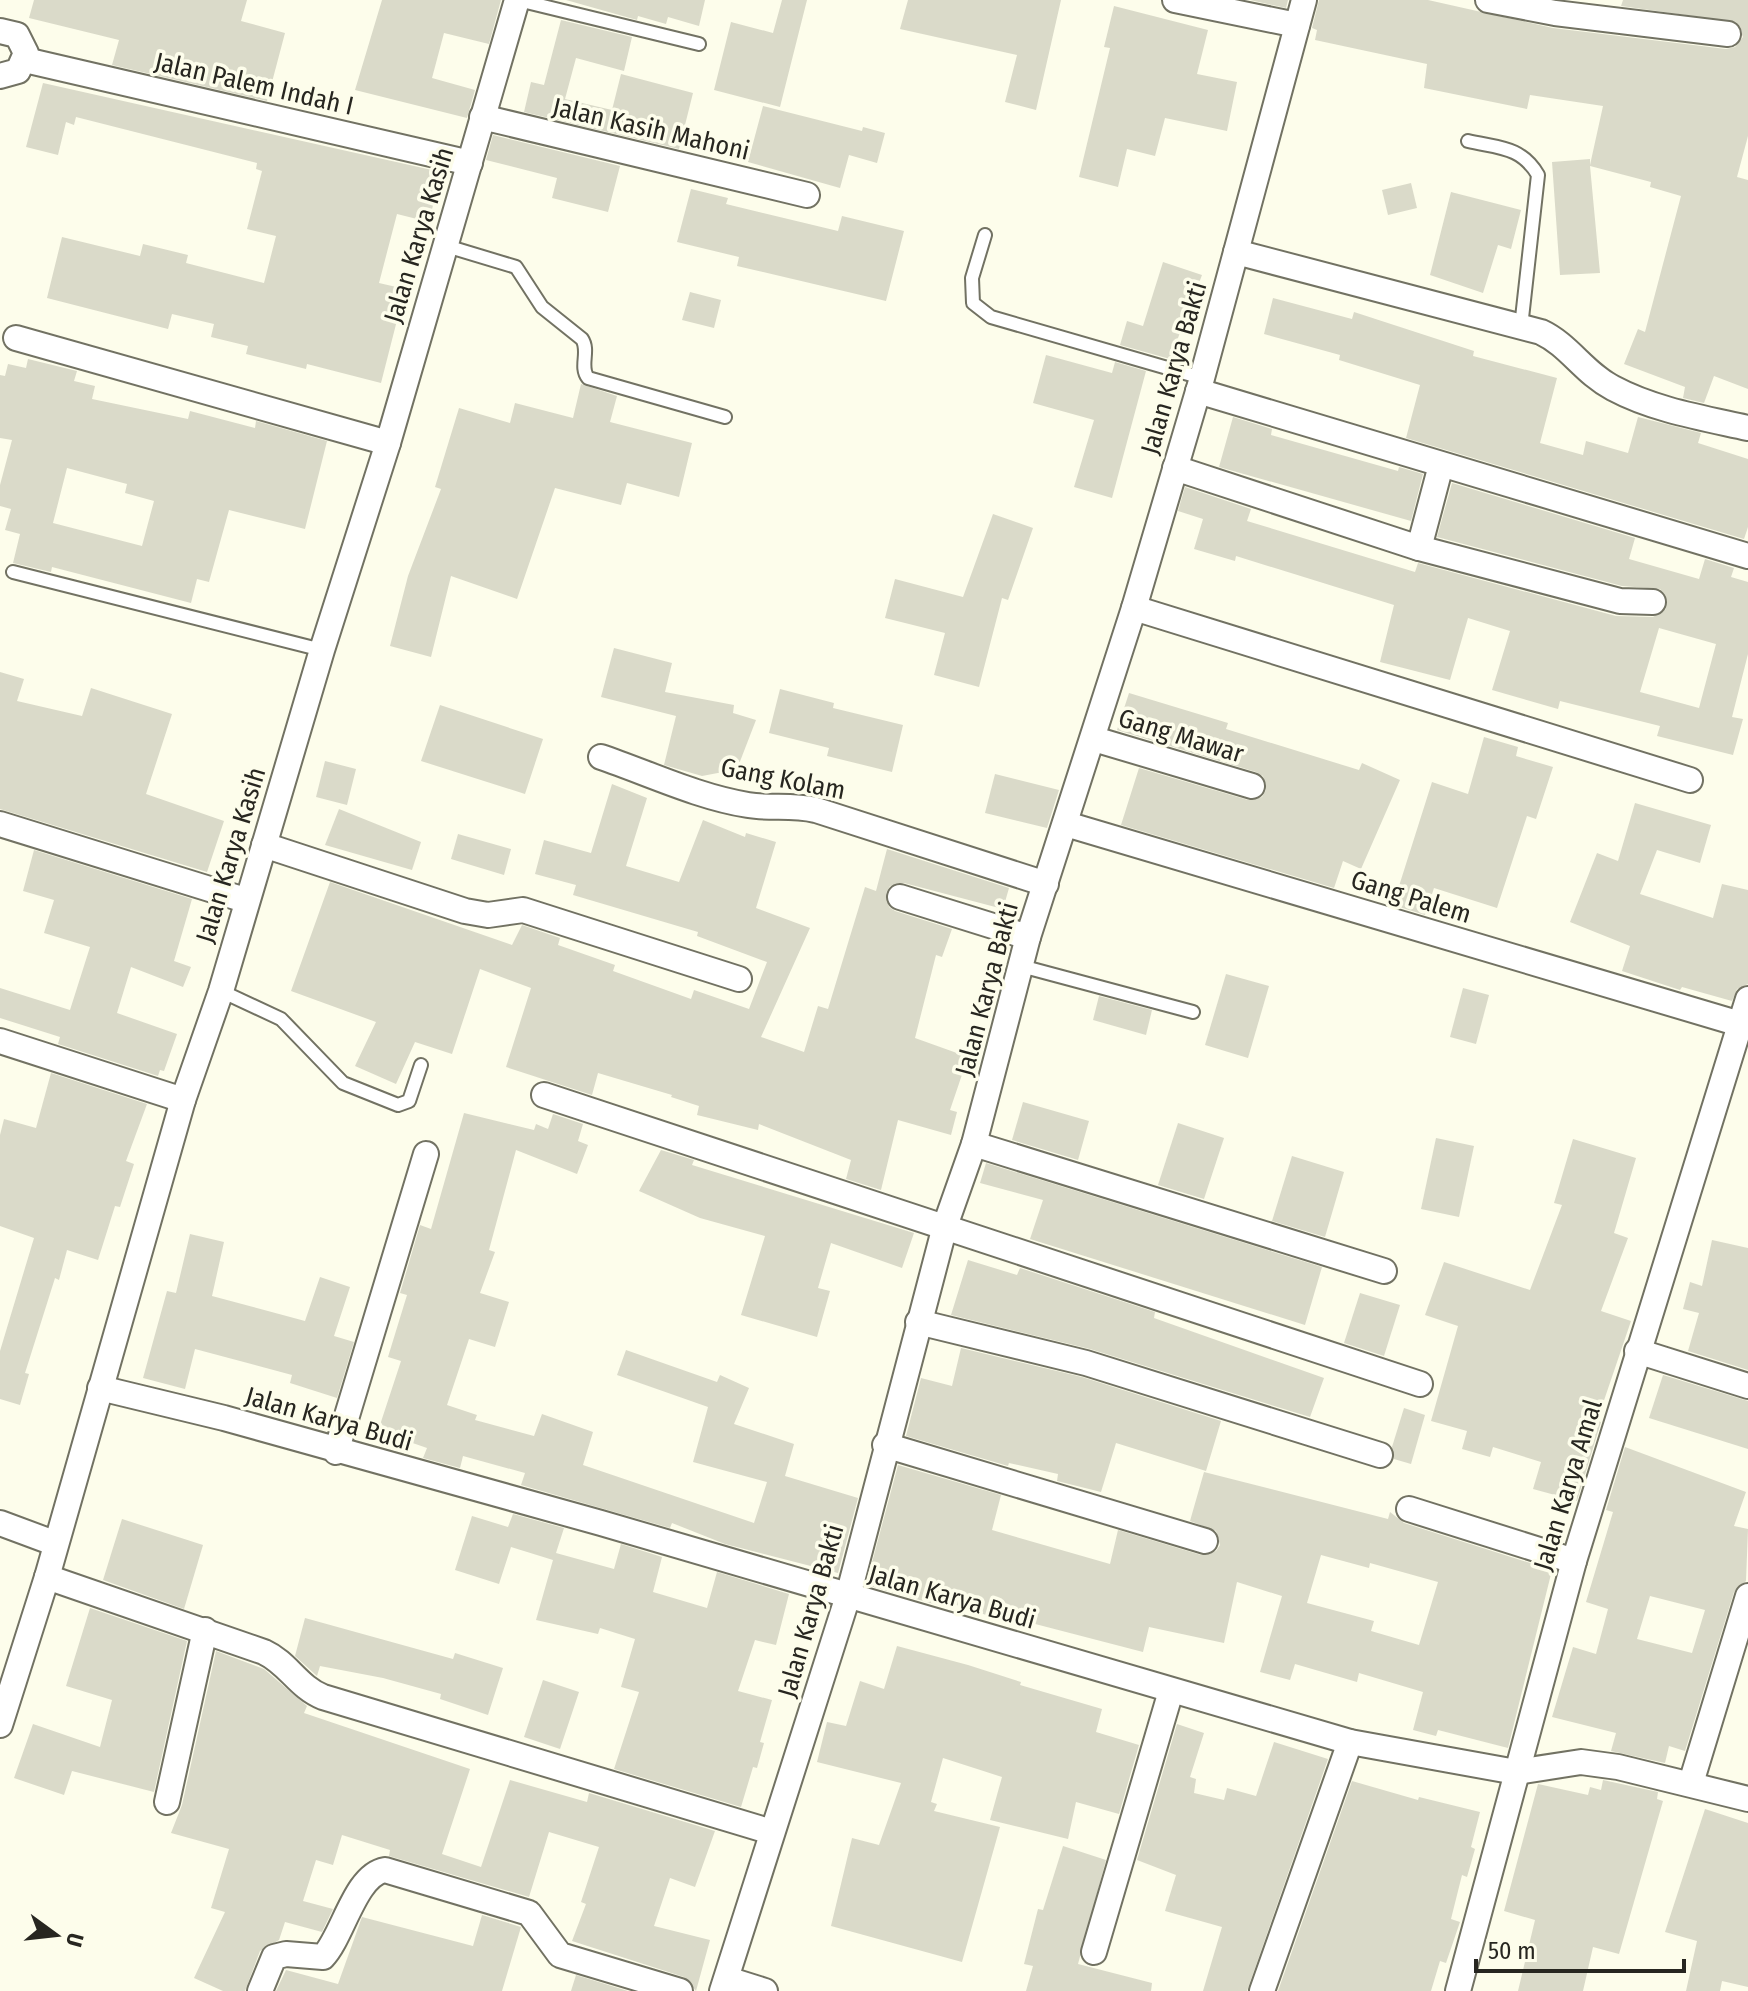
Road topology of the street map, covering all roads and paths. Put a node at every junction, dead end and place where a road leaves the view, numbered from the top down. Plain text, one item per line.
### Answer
1 (517, 0) edge
2 (1175, 0) edge
3 (1304, 0) edge
4 (1488, 0) edge
5 (1297, 25) junction
6 (0, 31) edge
7 (1728, 34) dead end
8 (699, 44) dead end
9 (25, 60) junction
10 (0, 76) edge
11 (482, 117) junction
12 (1468, 141) dead end
13 (470, 163) junction
14 (807, 195) dead end
15 (985, 235) dead end
16 (443, 245) junction
17 (1236, 252) junction
18 (1521, 327) junction
19 (16, 338) dead end
20 (1200, 385) junction
21 (725, 417) dead end
22 (1748, 428) edge
23 (388, 443) junction
24 (1441, 465) junction
25 (1175, 468) junction
26 (1419, 548) junction
27 (1748, 556) edge
28 (13, 572) dead end
29 (1653, 602) dead end
30 (1134, 608) junction
31 (322, 650) junction
32 (1094, 739) junction
33 (601, 757) dead end
34 (1690, 780) dead end
35 (1252, 786) dead end
36 (0, 824) edge
37 (1066, 824) junction
38 (264, 845) junction
39 (1046, 884) junction
40 (900, 897) dead end
41 (245, 900) junction
42 (1028, 937) junction
43 (1021, 966) junction
44 (739, 979) dead end
45 (221, 991) junction
46 (1748, 999) edge
47 (1193, 1012) dead end
48 (1740, 1024) junction
49 (0, 1041) edge
50 (1740, 1063) edge
51 (421, 1065) dead end
52 (544, 1095) dead end
53 (183, 1100) junction
54 (974, 1144) junction
55 (426, 1154) dead end
56 (945, 1226) junction
57 (1384, 1271) dead end
58 (918, 1322) junction
59 (1637, 1351) junction
60 (1420, 1384) dead end
61 (1748, 1386) edge
62 (100, 1388) junction
63 (885, 1445) junction
64 (336, 1452) junction
65 (1380, 1455) dead end
66 (1409, 1509) dead end
67 (0, 1523) edge
68 (1205, 1541) dead end
69 (54, 1543) junction
70 (1574, 1561) junction
71 (47, 1577) junction
72 (848, 1596) junction
73 (1748, 1596) edge
74 (205, 1630) junction
75 (1171, 1691) junction
76 (0, 1725) edge
77 (1350, 1742) junction
78 (1516, 1772) junction
79 (1691, 1783) junction
80 (1748, 1799) edge
81 (167, 1802) dead end
82 (772, 1832) junction
83 (1094, 1952) dead end
84 (724, 1985) edge
85 (260, 1991) edge
86 (680, 1991) edge
87 (765, 1991) edge
88 (1262, 1991) edge
89 (1458, 1991) edge

1 - 8 lane
1 - 11 street, Jalan Karya Kasih
2 - 5 street
3 - 5 street, Jalan Karya Bakti
4 - 7 street
5 - 17 street, Jalan Karya Bakti
6 - 9 street
9 - 10 street
9 - 13 street, Jalan Palem Indah I
11 - 13 street, Jalan Karya Kasih
11 - 14 street, Jalan Kasih Mahoni
12 - 18 lane
13 - 16 street, Jalan Karya Kasih
15 - 20 lane
16 - 21 lane
16 - 23 street, Jalan Karya Kasih
17 - 18 street
17 - 20 street, Jalan Karya Bakti
18 - 22 street
19 - 23 street
20 - 24 street
20 - 25 street, Jalan Karya Bakti
23 - 31 street, Jalan Karya Kasih
24 - 26 street
24 - 27 street
25 - 26 street
25 - 30 street, Jalan Karya Bakti
26 - 29 street
28 - 31 lane
30 - 32 street, Jalan Karya Bakti
30 - 34 street
31 - 38 street, Jalan Karya Kasih
32 - 35 street, Gang Mawar
32 - 37 street, Jalan Karya Bakti
33 - 39 street, Gang Kolam
36 - 41 street
37 - 39 street, Jalan Karya Bakti
37 - 48 street, Gang Palem
38 - 41 street, Jalan Karya Kasih
38 - 44 street
39 - 42 street, Jalan Karya Bakti
40 - 42 street
41 - 45 street, Jalan Karya Kasih
42 - 43 street, Jalan Karya Bakti
43 - 47 lane
43 - 54 street, Jalan Karya Bakti
45 - 51 lane
45 - 53 street, Jalan Karya Kasih
46 - 48 street, Jalan Karya Amal
48 - 50 street, Jalan Karya Amal
49 - 53 street
50 - 59 street, Jalan Karya Amal
52 - 56 street
53 - 62 street, Jalan Karya Kasih
54 - 56 street, Jalan Karya Bakti
54 - 57 street
55 - 64 street
56 - 58 street, Jalan Karya Bakti
56 - 60 street
58 - 63 street, Jalan Karya Bakti
58 - 65 street
59 - 61 street
59 - 70 street, Jalan Karya Amal
62 - 64 street, Jalan Karya Budi
62 - 69 street, Jalan Karya Kasih
63 - 68 street
63 - 72 street, Jalan Karya Bakti
64 - 72 street, Jalan Karya Budi
66 - 70 street
67 - 69 street
69 - 71 street, Jalan Karya Kasih
70 - 78 street, Jalan Karya Amal
71 - 74 street
71 - 76 street, Jalan Karya Kasih
72 - 75 street, Jalan Karya Budi
72 - 82 street, Jalan Karya Bakti
73 - 79 street
74 - 81 street
74 - 82 street
75 - 77 street, Jalan Karya Budi
75 - 83 street
77 - 78 street, Jalan Karya Budi
77 - 88 street
78 - 79 street, Jalan Karya Budi
78 - 89 street, Jalan Karya Amal
79 - 80 street, Jalan Karya Budi
82 - 84 street, Jalan Karya Bakti
84 - 87 street
85 - 86 street

